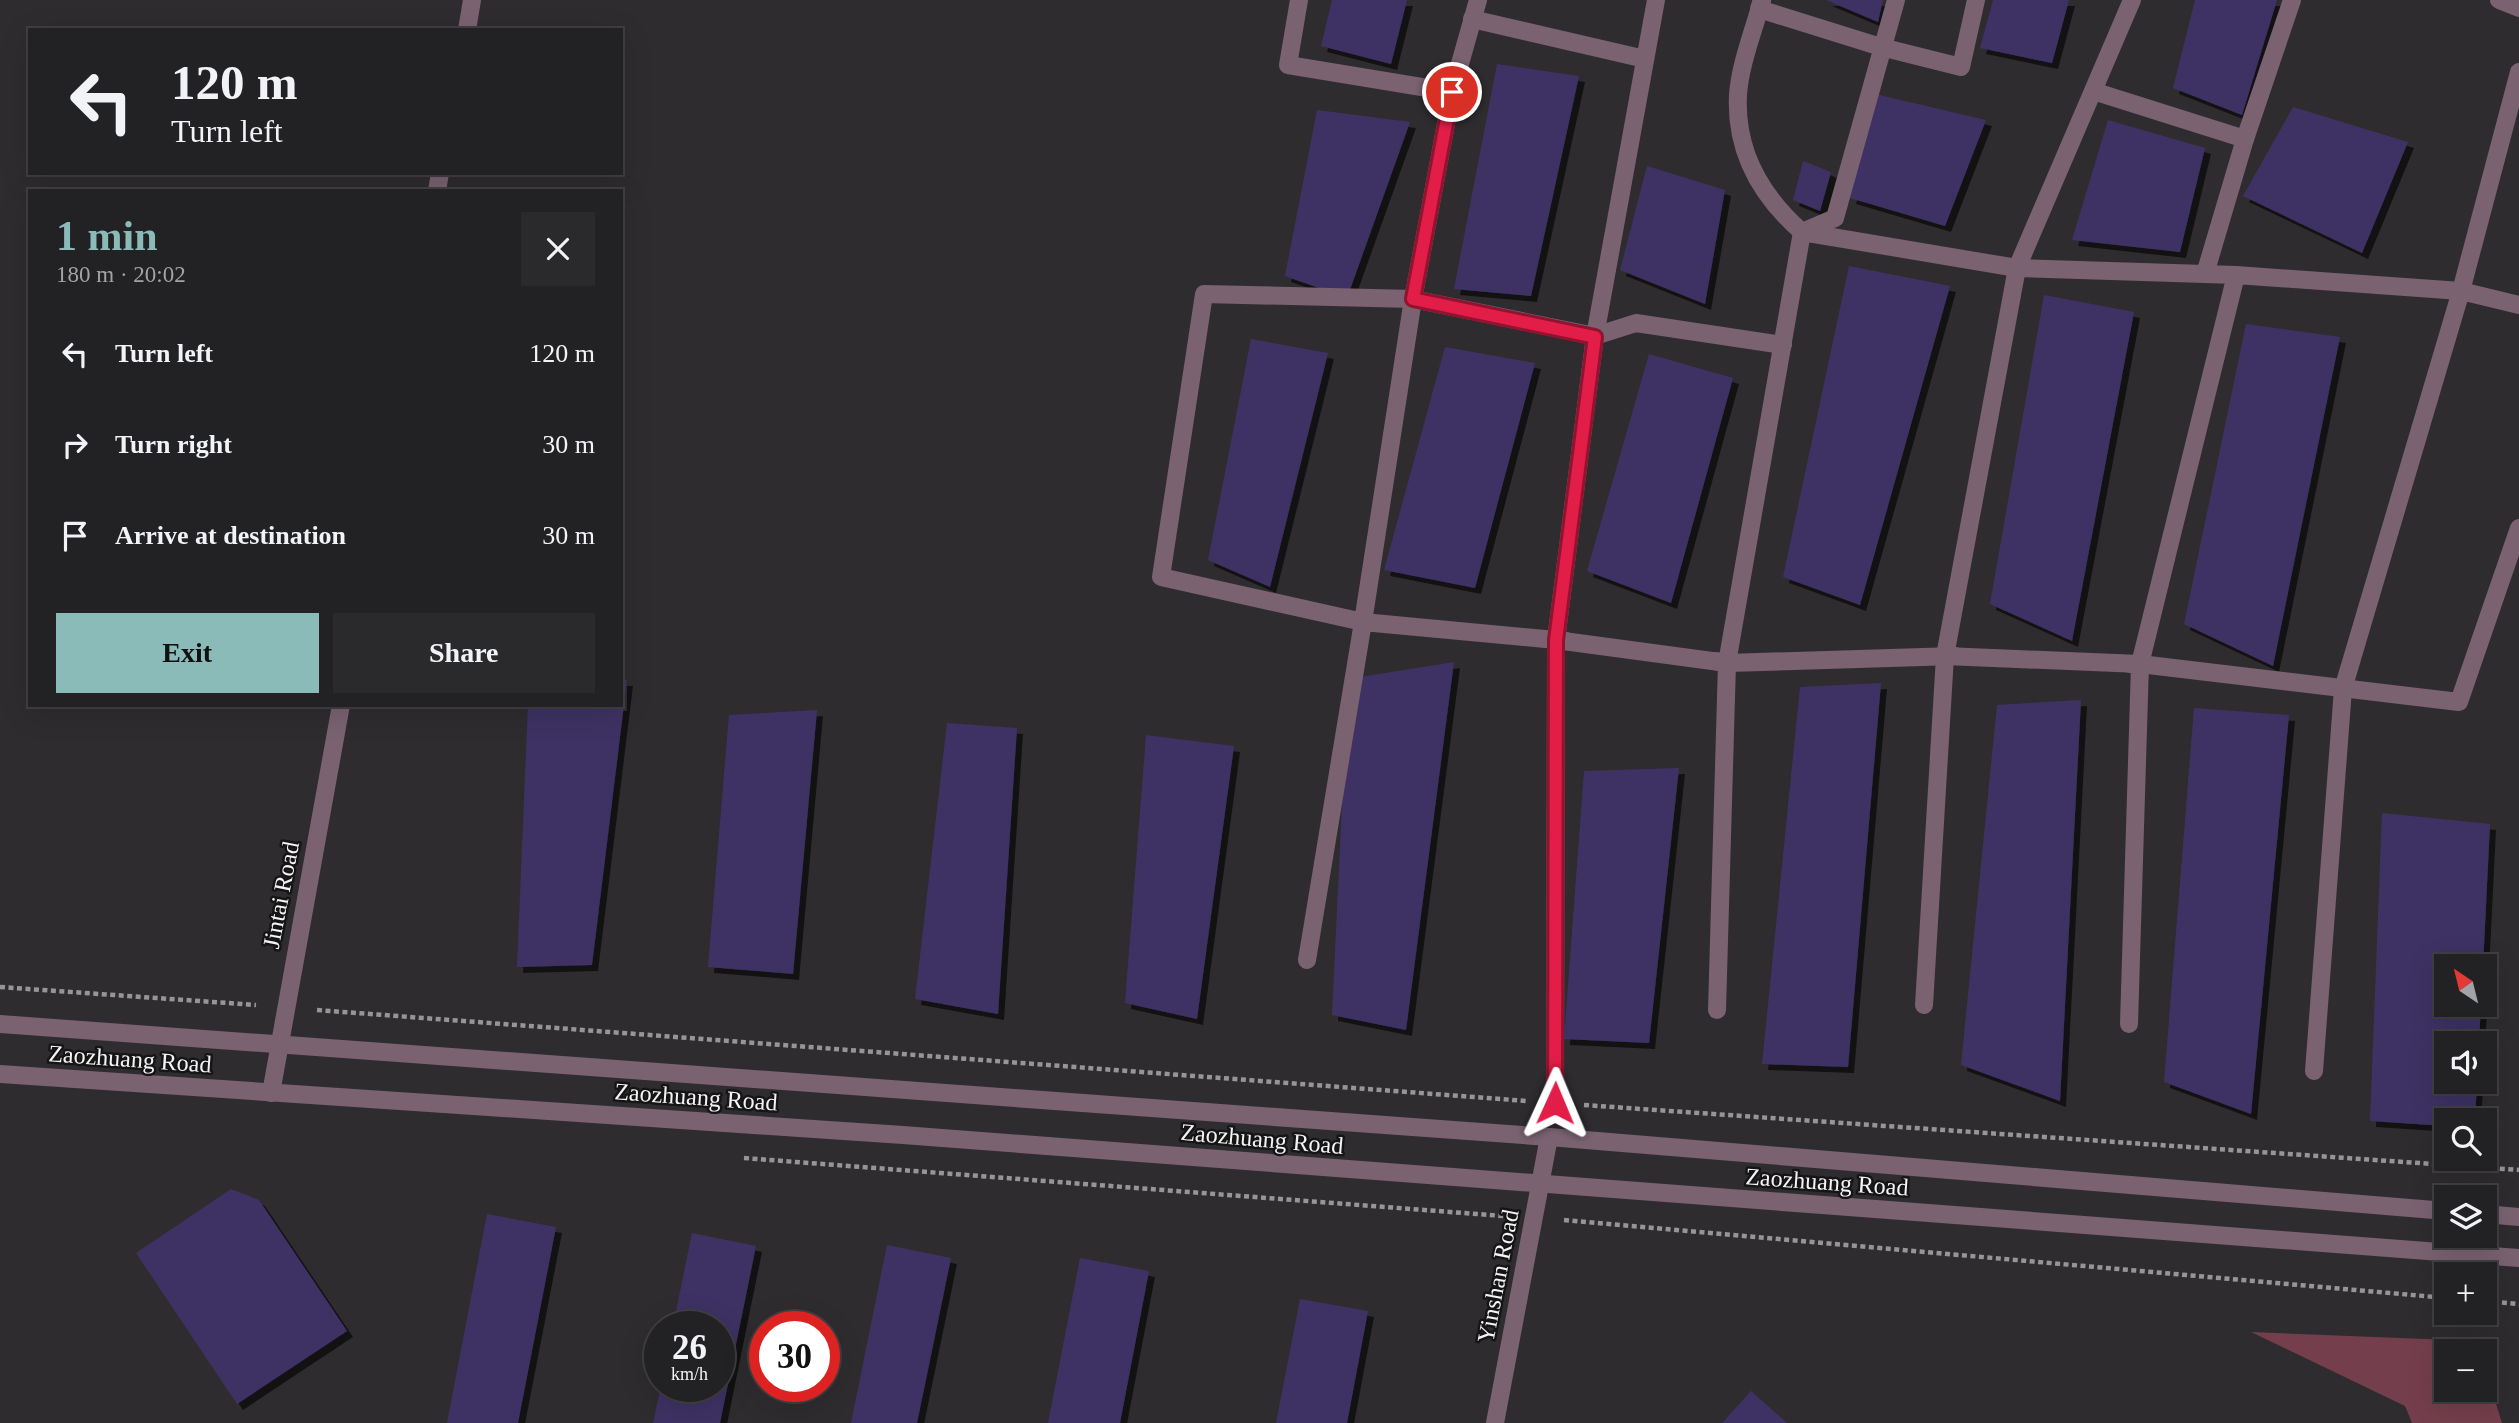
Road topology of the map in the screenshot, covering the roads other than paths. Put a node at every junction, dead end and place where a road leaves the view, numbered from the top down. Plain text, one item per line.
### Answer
1 (472, 0) edge
2 (1299, 0) edge
3 (1478, 0) edge
4 (1656, 0) edge
5 (1896, 0) edge
6 (1976, 0) edge
7 (2132, 0) edge
8 (2292, 0) edge
9 (2499, 0) edge
10 (1761, 3) edge
11 (2519, 8) edge
12 (1472, 19) junction
13 (467, 28) edge
14 (1881, 47) junction
15 (1646, 59) junction
16 (2519, 72) edge
17 (2093, 91) junction
18 (1452, 92) junction
19 (2245, 139) junction
20 (1802, 232) junction
21 (2017, 268) junction
22 (2236, 275) junction
23 (2460, 291) junction
24 (1413, 299) junction
25 (2519, 306) edge
26 (1595, 337) junction
27 (1783, 345) junction
28 (2519, 528) edge
29 (1363, 622) junction
30 (1556, 640) junction
31 (1945, 656) junction
32 (1727, 663) junction
33 (2140, 664) junction
34 (2343, 689) junction
35 (341, 707) edge
36 (1307, 960) dead end
37 (1924, 1005) dead end
38 (1717, 1010) dead end
39 (0, 1024) edge
40 (2129, 1024) dead end
41 (279, 1044) junction
42 (2314, 1071) dead end
43 (0, 1074) edge
44 (271, 1093) junction
45 (1555, 1103) road end
46 (1549, 1137) junction
47 (1541, 1185) junction
48 (2434, 1210) edge
49 (2497, 1215) edge
50 (2519, 1217) edge
51 (2519, 1258) edge
52 (1495, 1423) edge

1 - 13 street
2 - 18 street
3 - 12 street
4 - 15 street
5 - 14 street
6 - 14 street
7 - 17 street
8 - 19 street
9 - 11 street
10 - 14 street
10 - 20 street
12 - 15 street
12 - 18 street
14 - 20 street
15 - 26 street
16 - 23 street
17 - 19 street
17 - 21 street
18 - 24 street
19 - 22 street
20 - 21 street
20 - 27 street
21 - 22 street
21 - 31 street
22 - 23 street
22 - 33 street
23 - 25 street
23 - 34 street
24 - 26 street
24 - 29 street
24 - 29 street
26 - 27 street
26 - 30 street
27 - 32 street
28 - 34 street
29 - 30 street
29 - 36 street
30 - 32 street
30 - 45 street
31 - 32 street
31 - 33 street
31 - 37 street
32 - 38 street
33 - 34 street
33 - 40 street
34 - 42 street
35 - 41 street, Jintai Road
39 - 41 street, Zaozhuang Road
41 - 44 street, Jintai Road
41 - 46 street, Zaozhuang Road
43 - 44 street, Zaozhuang Road
44 - 47 street, Zaozhuang Road
46 - 47 street, Yinshan Road
46 - 48 street, Zaozhuang Road
47 - 51 street, Zaozhuang Road
47 - 52 street, Yinshan Road
49 - 50 street

